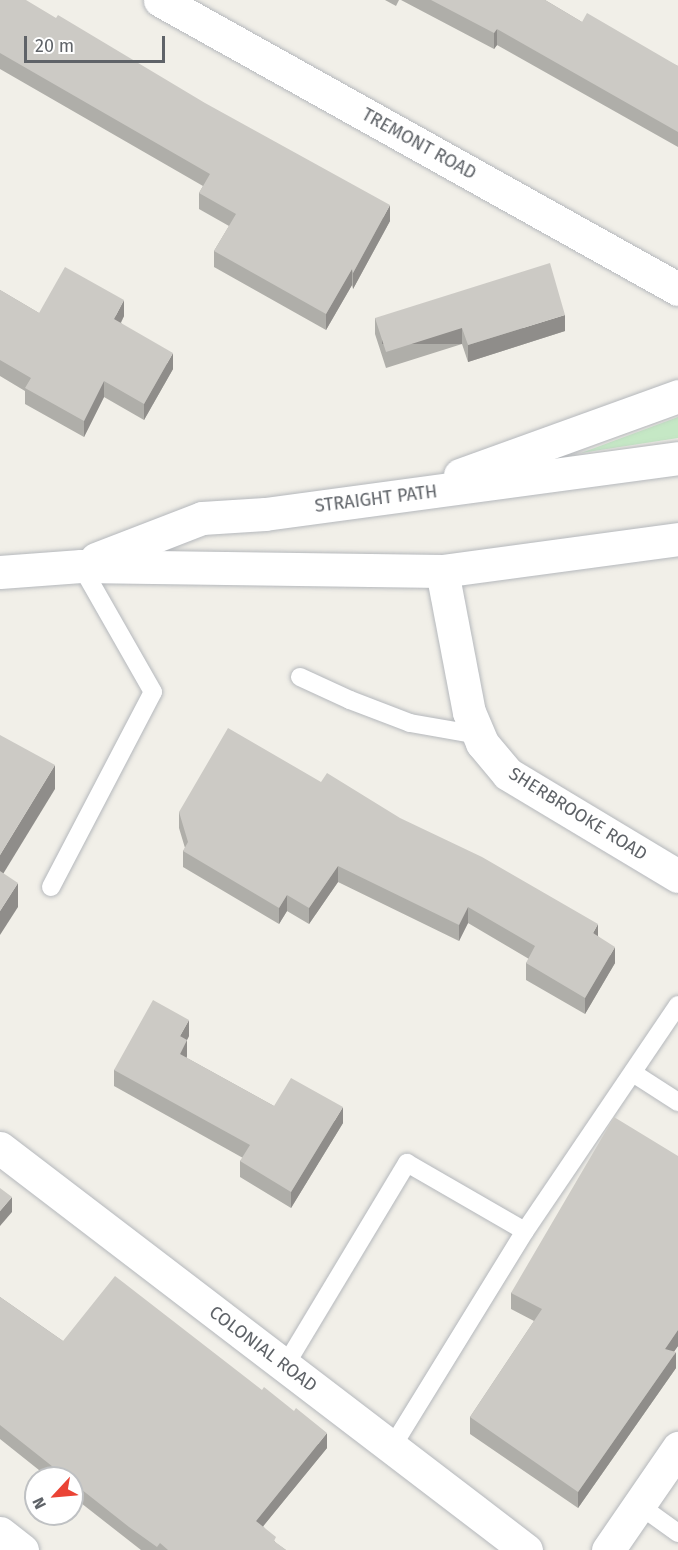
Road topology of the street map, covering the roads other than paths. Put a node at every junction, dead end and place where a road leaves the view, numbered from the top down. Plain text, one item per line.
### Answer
1 (159, 0) edge
2 (678, 289) edge
3 (678, 396) edge
4 (678, 458) edge
5 (408, 495) junction
6 (678, 539) edge
7 (81, 566) junction
8 (442, 571) junction
9 (0, 572) edge
10 (300, 677) dead end
11 (478, 735) junction
12 (678, 876) edge
13 (51, 887) dead end
14 (678, 1005) edge
15 (633, 1073) junction
16 (678, 1102) edge
17 (0, 1148) edge
18 (525, 1231) junction
19 (285, 1366) junction
20 (392, 1447) junction
21 (678, 1448) edge
22 (639, 1505) junction
23 (0, 1533) edge
24 (678, 1533) edge
25 (22, 1550) edge
26 (526, 1550) edge
27 (608, 1550) edge

1 - 2 main road, TREMONT ROAD
3 - 5 main road
4 - 5 main road, STRAIGHT PATH
5 - 7 main road, STRAIGHT PATH
6 - 8 main road, STRAIGHT PATH
7 - 8 main road, STRAIGHT PATH
7 - 9 main road, STRAIGHT PATH
7 - 13 lane
8 - 11 main road, SHERBROOKE ROAD
10 - 11 lane
11 - 12 main road, SHERBROOKE ROAD
14 - 15 lane
15 - 16 lane
15 - 18 lane
17 - 19 main road, COLONIAL ROAD
18 - 19 lane
18 - 20 lane
19 - 20 main road, COLONIAL ROAD
20 - 26 main road, COLONIAL ROAD
21 - 22 main road
22 - 24 lane
22 - 27 main road
23 - 25 main road

